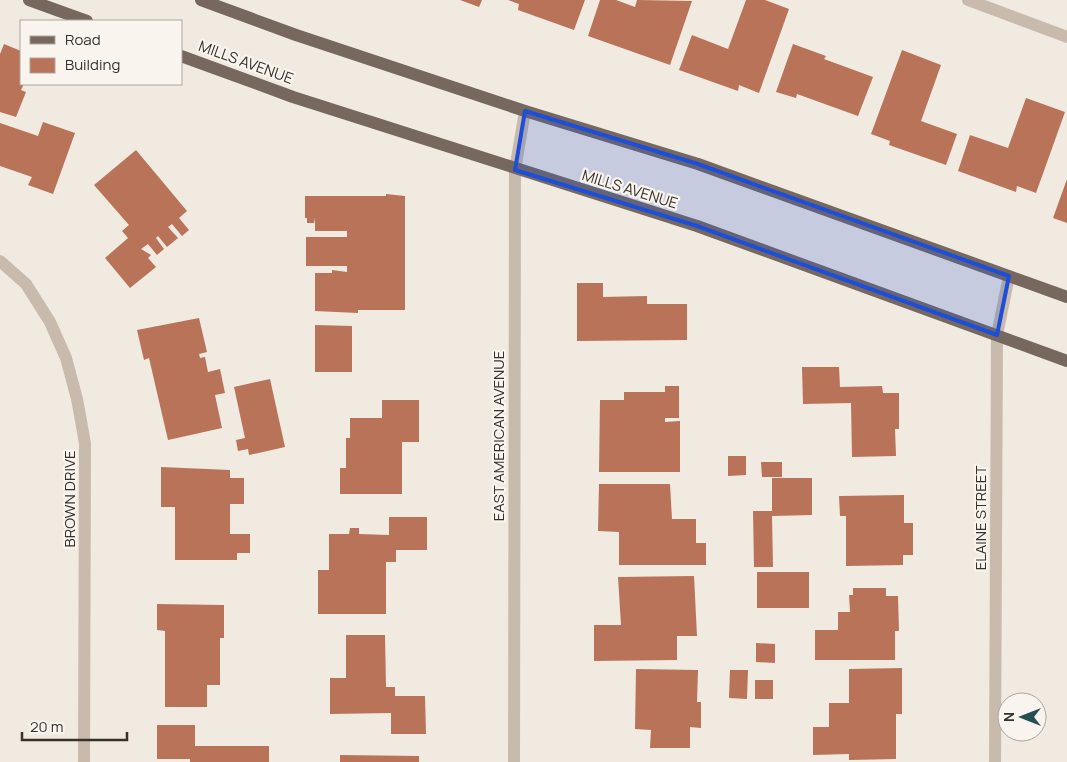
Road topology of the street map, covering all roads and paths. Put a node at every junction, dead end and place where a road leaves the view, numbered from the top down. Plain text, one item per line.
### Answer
1 (29, 0) edge
2 (201, 0) edge
3 (968, 0) edge
4 (84, 20) edge
5 (1067, 37) edge
6 (182, 56) edge
7 (524, 111) junction
8 (515, 170) junction
9 (0, 261) edge
10 (1009, 276) junction
11 (1067, 297) edge
12 (997, 335) junction
13 (1067, 360) edge
14 (84, 762) edge
15 (514, 762) edge
16 (995, 762) edge

1 - 4 main road
2 - 7 main road
3 - 5 street
6 - 8 main road, MILLS AVENUE
7 - 8 street, EAST AMERICAN AVENUE
7 - 10 main road
8 - 12 main road, MILLS AVENUE
8 - 15 street, EAST AMERICAN AVENUE
9 - 14 street, BROWN DRIVE
10 - 11 main road
10 - 12 street, ELAINE STREET
12 - 13 main road, MILLS AVENUE
12 - 16 street, ELAINE STREET

